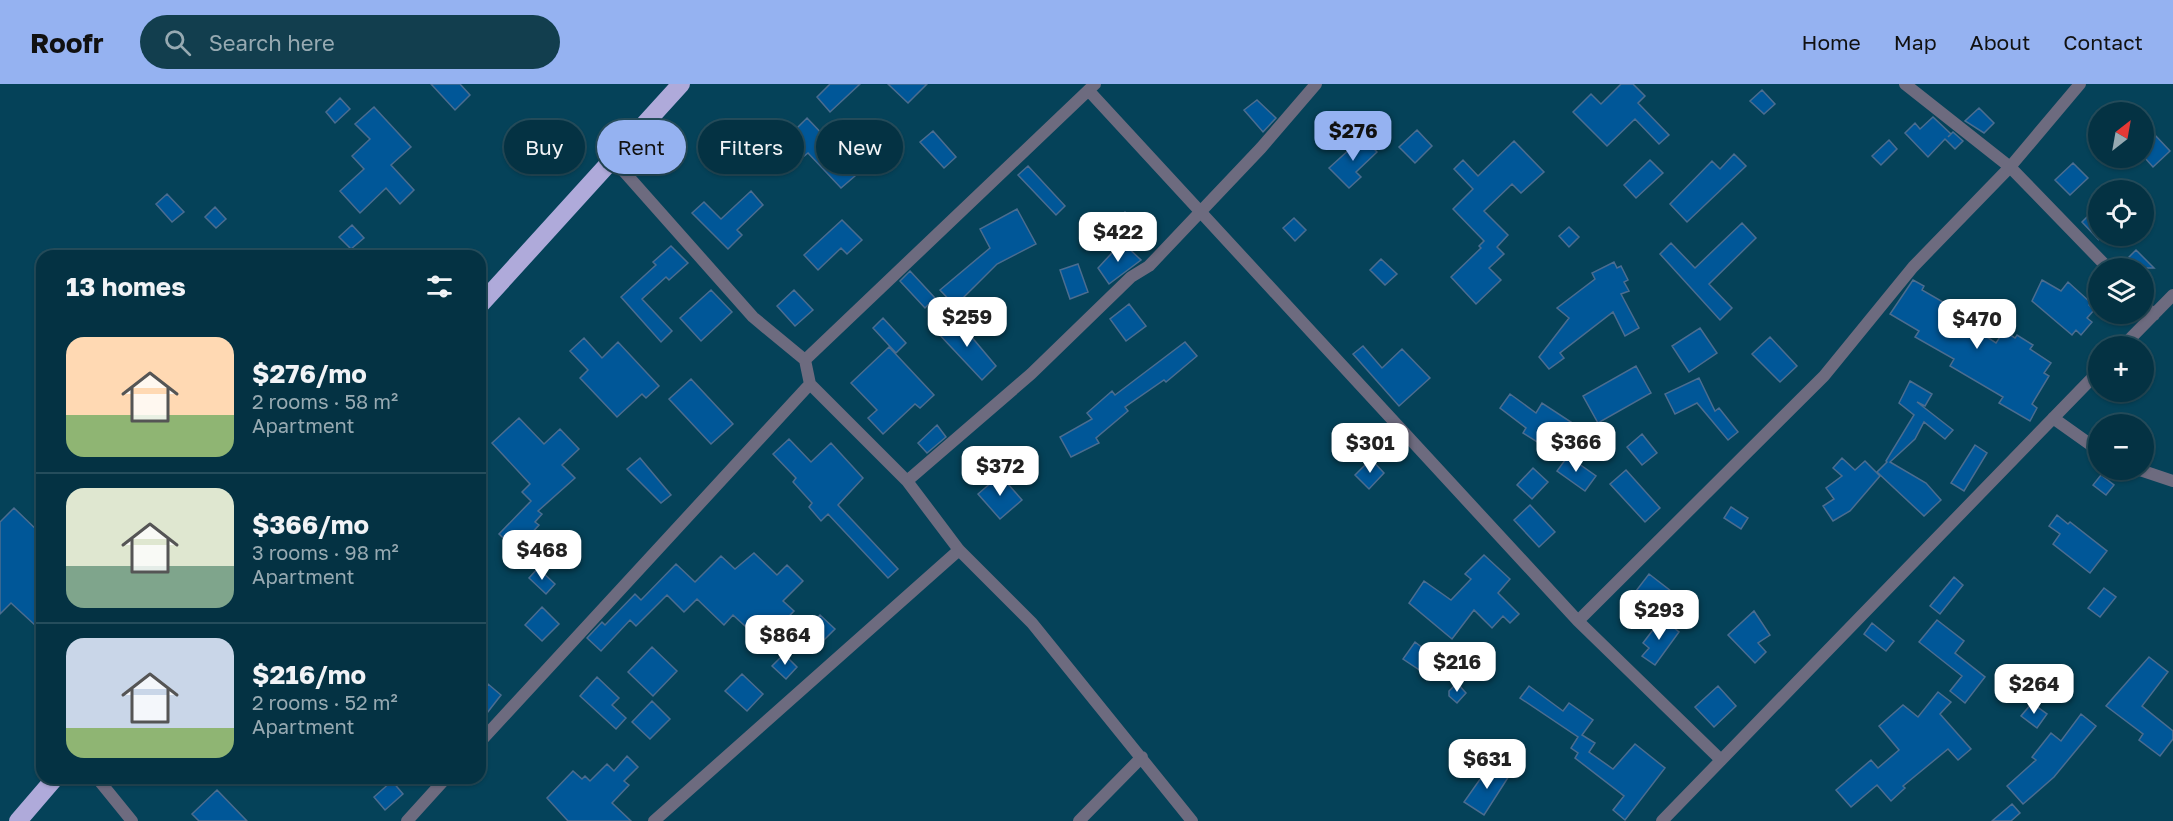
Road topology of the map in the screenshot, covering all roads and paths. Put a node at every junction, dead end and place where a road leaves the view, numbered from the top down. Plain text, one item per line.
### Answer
1 (681, 84) edge
2 (1316, 84) edge
3 (1905, 84) edge
4 (2080, 84) edge
5 (1092, 87) edge
6 (647, 120) edge
7 (2010, 167) junction
8 (598, 174) edge
9 (626, 174) edge
10 (1199, 210) junction
11 (2098, 258) edge
12 (2173, 295) edge
13 (486, 298) edge
14 (2154, 315) edge
15 (2145, 324) edge
16 (2133, 336) edge
17 (805, 360) junction
18 (2088, 382) edge
19 (810, 384) junction
20 (2053, 418) junction
21 (2088, 443) edge
22 (2154, 475) edge
23 (907, 481) junction
24 (2173, 481) edge
25 (958, 550) junction
26 (1578, 621) junction
27 (486, 735) edge
28 (1142, 757) junction
29 (1720, 759) junction
30 (50, 784) edge
31 (102, 784) edge
32 (440, 784) edge
33 (18, 821) edge
34 (132, 821) edge
35 (406, 821) edge
36 (654, 821) edge
37 (1079, 821) edge
38 (1192, 821) edge
39 (1662, 821) edge

1 - 6 highway
2 - 10 street
3 - 7 street
4 - 7 street
5 - 10 street
5 - 17 street
7 - 11 street
7 - 26 street
8 - 13 highway
9 - 17 street
10 - 23 street
10 - 26 street
12 - 14 street
15 - 16 street
17 - 19 street
18 - 20 street
19 - 23 street
19 - 27 street
20 - 21 street
20 - 29 street
22 - 24 street
23 - 25 street
25 - 28 street
25 - 36 street
26 - 29 street
28 - 37 street
28 - 38 street
29 - 39 street
30 - 33 highway
31 - 34 street
32 - 35 street

